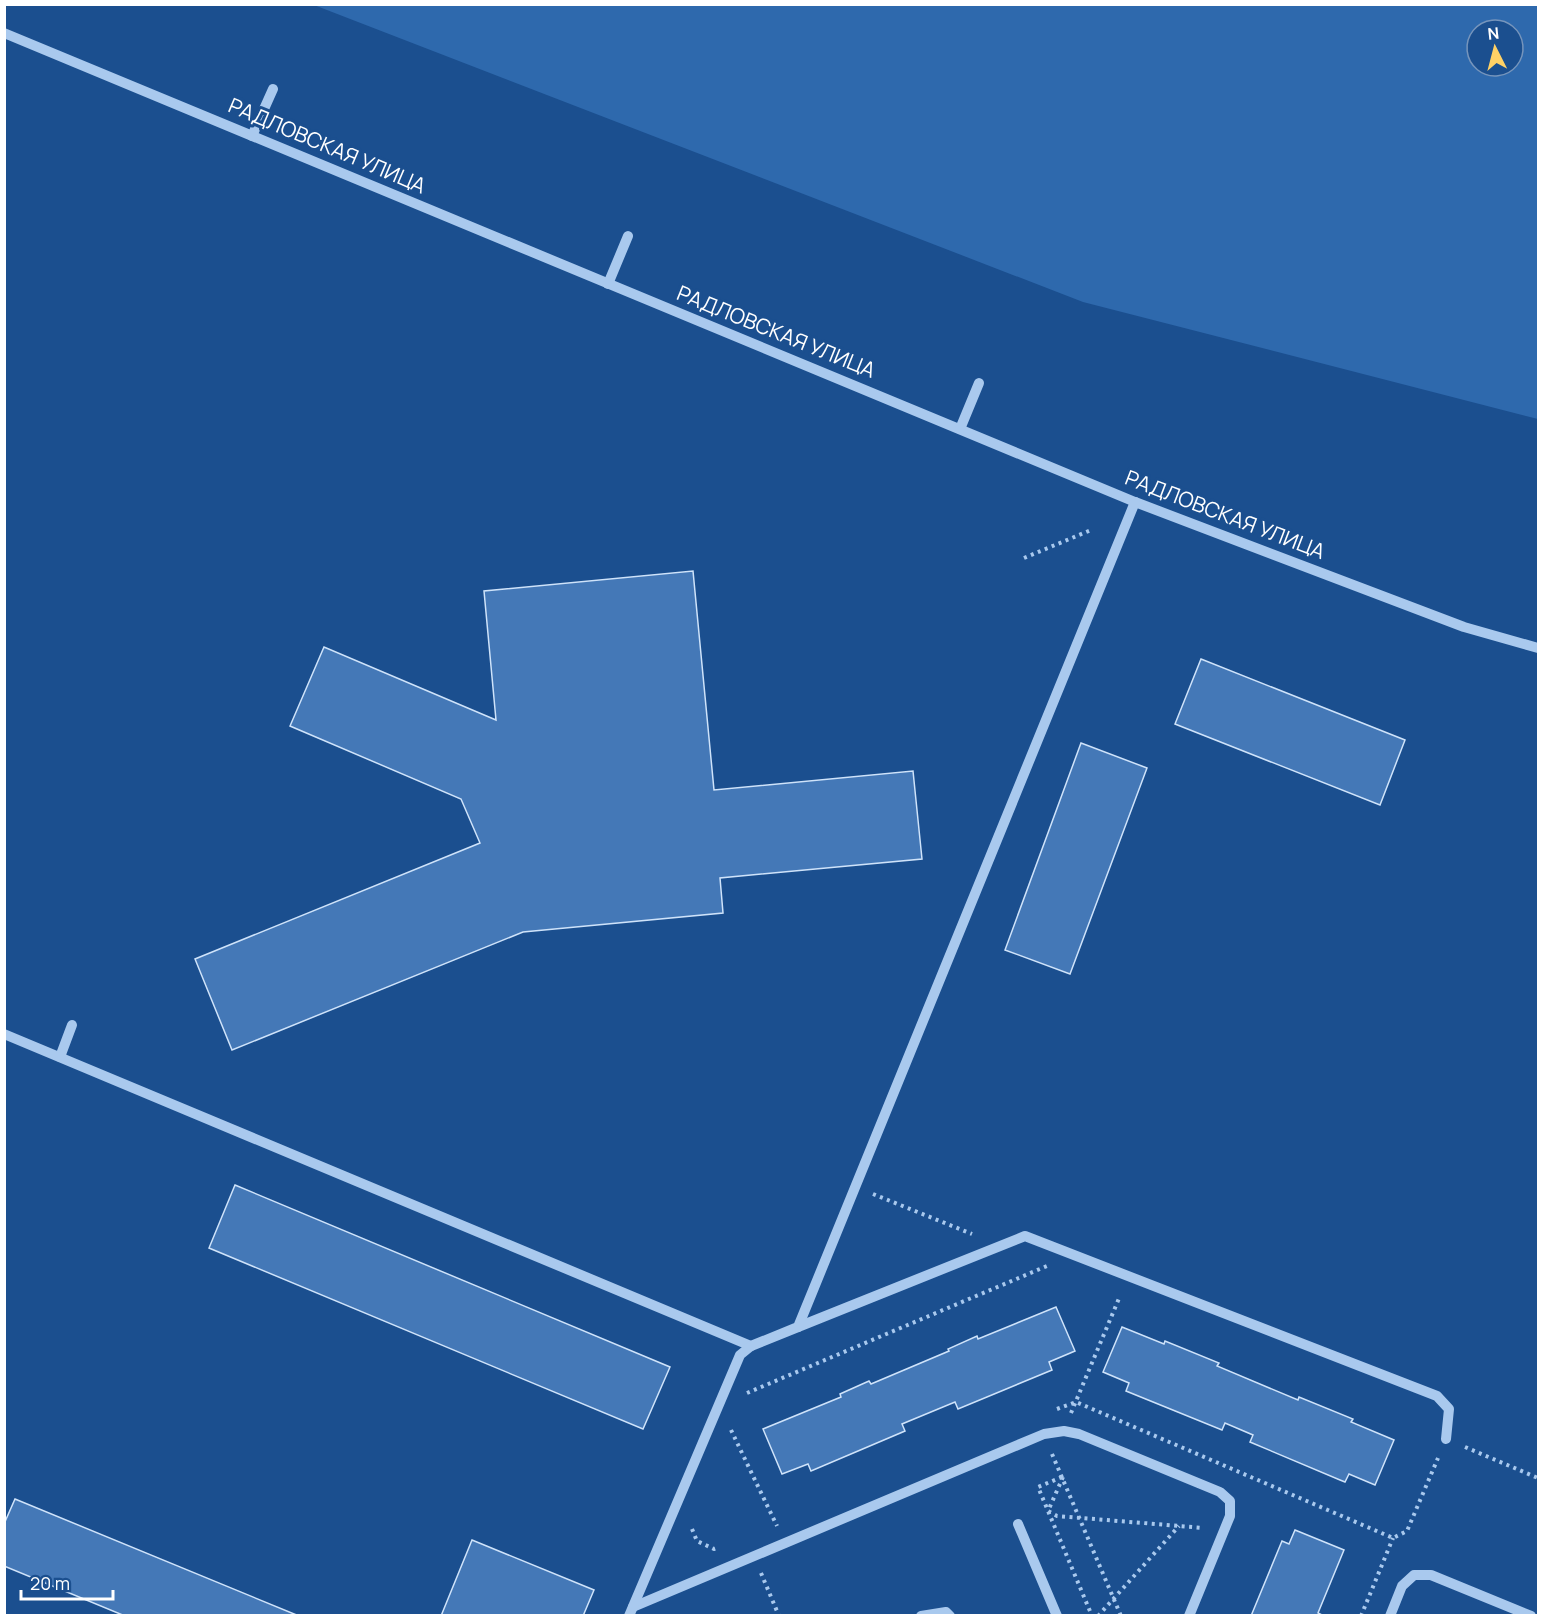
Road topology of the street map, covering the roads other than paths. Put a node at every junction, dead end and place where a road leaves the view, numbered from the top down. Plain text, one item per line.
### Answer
1 (4, 33) edge
2 (273, 89) dead end
3 (252, 136) junction
4 (628, 236) dead end
5 (608, 284) junction
6 (979, 383) dead end
7 (960, 429) junction
8 (1135, 502) junction
9 (1539, 648) edge
10 (72, 1025) dead end
11 (4, 1034) edge
12 (60, 1057) junction
13 (798, 1328) junction
14 (751, 1346) junction
15 (1446, 1439) dead end
16 (1018, 1524) dead end
17 (631, 1611) edge
18 (921, 1616) edge
19 (950, 1616) edge
20 (1057, 1616) edge
21 (1189, 1616) edge
22 (1390, 1616) edge
23 (1531, 1616) edge

1 - 3 street, РАДЛОВСКАЯ УЛИЦА
2 - 3 street
3 - 5 street, РАДЛОВСКАЯ УЛИЦА
4 - 5 street
5 - 7 street, РАДЛОВСКАЯ УЛИЦА
6 - 7 street
7 - 8 street, РАДЛОВСКАЯ УЛИЦА
8 - 9 street, РАДЛОВСКАЯ УЛИЦА
8 - 13 street
10 - 12 street
11 - 12 street
12 - 14 street
13 - 14 street
13 - 15 street
14 - 17 street
16 - 20 street
17 - 21 street
18 - 19 street
22 - 23 street

